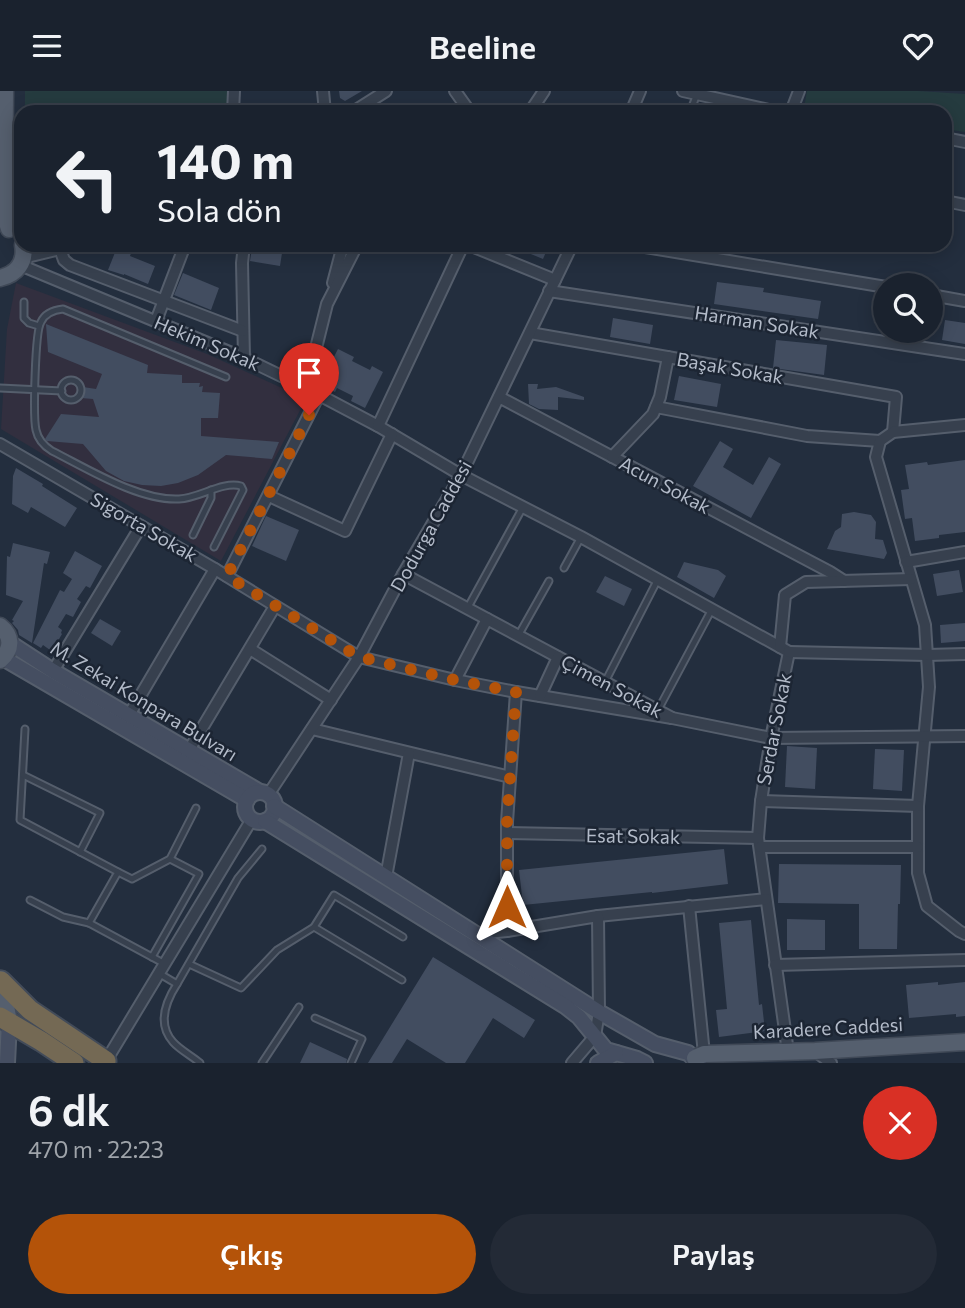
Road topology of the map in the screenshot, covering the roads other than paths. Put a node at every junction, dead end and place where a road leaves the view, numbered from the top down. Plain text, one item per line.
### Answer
1 (386, 91) edge
2 (683, 91) edge
3 (4, 92) edge
4 (697, 94) junction
5 (731, 96) edge
6 (364, 105) edge
7 (693, 105) edge
8 (757, 105) edge
9 (13, 169) edge
10 (4, 228) edge
11 (22, 252) edge
12 (64, 252) edge
13 (182, 252) edge
14 (244, 252) edge
15 (341, 252) edge
16 (353, 252) edge
17 (460, 252) edge
18 (486, 252) edge
19 (569, 252) edge
20 (675, 252) edge
21 (90, 273) junction
22 (3, 277) edge
23 (555, 280) junction
24 (873, 285) edge
25 (82, 291) junction
26 (549, 291) junction
27 (0, 293) edge
28 (943, 297) edge
29 (163, 300) junction
30 (965, 301) edge
31 (24, 302) dead end
32 (327, 304) junction
33 (156, 321) junction
34 (39, 326) junction
35 (243, 331) junction
36 (530, 333) junction
37 (965, 353) edge
38 (668, 357) junction
39 (244, 358) junction
40 (226, 377) dead end
41 (0, 388) edge
42 (306, 388) junction
43 (35, 389) junction
44 (62, 391) dead end
45 (319, 395) junction
46 (499, 397) junction
47 (656, 407) junction
48 (965, 425) edge
49 (378, 426) junction
50 (893, 432) junction
51 (392, 434) junction
52 (880, 441) junction
53 (0, 444) edge
54 (612, 457) junction
55 (461, 475) junction
56 (211, 490) junction
57 (269, 496) junction
58 (523, 507) junction
59 (141, 526) junction
60 (193, 535) dead end
61 (581, 537) junction
62 (214, 547) dead end
63 (965, 552) edge
64 (906, 562) junction
65 (564, 568) dead end
66 (215, 569) junction
67 (403, 574) junction
68 (227, 576) junction
69 (658, 579) junction
70 (911, 579) junction
71 (549, 581) dead end
72 (844, 581) junction
73 (275, 606) junction
74 (467, 609) junction
75 (712, 610) junction
76 (486, 619) junction
77 (0, 626) edge
78 (518, 636) junction
79 (250, 649) junction
80 (785, 649) junction
81 (4, 654) edge
82 (965, 654) edge
83 (927, 655) junction
84 (359, 657) junction
85 (558, 657) junction
86 (53, 671) junction
87 (455, 680) junction
88 (605, 682) junction
89 (516, 692) junction
90 (540, 696) junction
91 (331, 700) junction
92 (659, 710) junction
93 (129, 715) junction
94 (672, 717) junction
95 (25, 729) dead end
96 (312, 729) junction
97 (923, 736) junction
98 (965, 736) edge
99 (771, 738) junction
100 (189, 750) junction
101 (409, 753) junction
102 (23, 775) junction
103 (510, 777) junction
104 (268, 798) junction
105 (247, 800) junction
106 (761, 801) junction
107 (918, 806) junction
108 (196, 808) dead end
109 (258, 820) junction
110 (508, 833) junction
111 (759, 843) junction
112 (918, 847) junction
113 (262, 849) dead end
114 (80, 852) junction
115 (170, 859) junction
116 (118, 872) junction
117 (386, 877) junction
118 (766, 899) junction
119 (30, 900) dead end
120 (690, 906) junction
121 (598, 916) junction
122 (89, 923) junction
123 (314, 927) junction
124 (507, 931) junction
125 (477, 934) junction
126 (965, 934) edge
127 (403, 937) dead end
128 (152, 957) junction
129 (965, 960) edge
130 (189, 964) junction
131 (775, 965) junction
132 (162, 969) junction
133 (0, 975) edge
134 (402, 980) dead end
135 (1, 981) edge
136 (177, 984) junction
137 (299, 1007) dead end
138 (599, 1011) junction
139 (315, 1018) dead end
140 (5, 1019) edge
141 (595, 1036) junction
142 (965, 1042) edge
143 (815, 1051) junction
144 (788, 1052) junction
145 (705, 1058) edge
146 (609, 1060) edge
147 (105, 1062) edge
148 (7, 1063) edge
149 (74, 1063) edge
150 (201, 1063) edge
151 (262, 1063) edge
152 (351, 1063) edge
153 (572, 1063) edge
154 (645, 1063) edge
155 (831, 1063) edge

1 - 6 street
2 - 4 street
3 - 9 main road
4 - 5 street
4 - 7 lane
5 - 8 street
9 - 10 main road
11 - 22 main road
11 - 25 street, Hekim Sokak
12 - 21 street
13 - 29 street
14 - 35 street
15 - 32 street
16 - 32 street
17 - 49 street
18 - 23 street
19 - 23 street, Dodurga Caddesi
20 - 24 street
21 - 25 street
21 - 29 street
22 - 27 main road
23 - 26 street, Dodurga Caddesi
25 - 33 street, Hekim Sokak
26 - 36 street, Dodurga Caddesi
26 - 37 street, Harman Sokak
28 - 30 street
29 - 33 street
29 - 35 street
31 - 34 lane
32 - 42 street
33 - 39 street, Hekim Sokak
34 - 40 lane
34 - 43 lane
35 - 39 street
36 - 38 street, Başak Sokak
36 - 46 street, Dodurga Caddesi
38 - 47 street
38 - 50 street, Başak Sokak
39 - 42 street, Hekim Sokak
41 - 43 lane
42 - 45 street, Hekim Sokak
43 - 44 lane
43 - 56 lane
45 - 49 street, Hekim Sokak
45 - 57 street
46 - 54 street, Acun Sokak
46 - 55 street, Dodurga Caddesi
47 - 52 street
47 - 54 street
48 - 50 street
49 - 51 street, Hekim Sokak
50 - 52 street
51 - 55 street, Hekim Sokak
51 - 57 street
52 - 64 street
53 - 59 street, Sigorta Sokak
54 - 72 street, Acun Sokak
55 - 58 street, Serdar Sokak
55 - 67 street, Dodurga Caddesi
56 - 60 lane
56 - 62 lane
57 - 68 street
58 - 61 street, Serdar Sokak
58 - 74 lane
59 - 66 street, Sigorta Sokak
59 - 86 street
61 - 65 lane
61 - 69 street, Serdar Sokak
63 - 64 street
64 - 70 street
66 - 68 street, Sigorta Sokak
66 - 93 street
67 - 74 street, Çimen Sokak
67 - 84 street, Dodurga Caddesi
68 - 73 street, Sigorta Sokak
69 - 75 street, Serdar Sokak
69 - 88 lane
70 - 72 street
70 - 83 street
71 - 78 lane
72 - 80 street
73 - 79 street
73 - 84 street, Sigorta Sokak
74 - 76 street, Çimen Sokak
75 - 80 street, Serdar Sokak
75 - 92 lane
76 - 78 street, Çimen Sokak
76 - 87 street
77 - 81 main road
78 - 85 street, Çimen Sokak
79 - 91 street
79 - 100 street
80 - 83 street
80 - 99 street, Serdar Sokak
81 - 86 main road, M. Zekai Konpara Bulvarı
81 - 105 main road, M. Zekai Konpara Bulvarı
82 - 83 street
83 - 97 street
84 - 87 street, Sigorta Sokak
84 - 91 street, Dodurga Caddesi
85 - 88 street, Çimen Sokak
85 - 90 street
86 - 93 main road, M. Zekai Konpara Bulvarı
87 - 89 street, Sigorta Sokak
88 - 92 street, Çimen Sokak
89 - 90 street, Sigorta Sokak
89 - 103 street
90 - 94 street, Sigorta Sokak
91 - 96 street, Dodurga Caddesi
92 - 94 street, Çimen Sokak
93 - 100 main road, M. Zekai Konpara Bulvarı
94 - 99 street, Çimen Sokak
95 - 102 lane
96 - 101 street
96 - 104 street, Dodurga Caddesi
97 - 98 street, Çimen Sokak
97 - 99 street, Çimen Sokak
97 - 107 street
99 - 106 street, Serdar Sokak
100 - 104 main road, M. Zekai Konpara Bulvarı
101 - 103 street
101 - 117 street
102 - 114 lane
102 - 114 lane
103 - 110 street
104 - 105 main road
104 - 109 main road
104 - 117 main road, M. Zekai Konpara Bulvarı
105 - 109 main road
106 - 107 street
106 - 111 street, Serdar Sokak
107 - 112 street
108 - 115 lane
109 - 132 street
109 - 141 main road
110 - 111 street, Esat Sokak
110 - 124 street
111 - 112 street, Esat Sokak
111 - 118 street, Serdar Sokak
112 - 126 street
113 - 130 lane
114 - 116 lane
115 - 116 lane
115 - 128 lane
116 - 122 lane
117 - 125 main road, M. Zekai Konpara Bulvarı
118 - 120 street
118 - 131 street, Serdar Sokak
119 - 122 lane
120 - 121 street
120 - 145 street
121 - 124 street
121 - 138 street
122 - 128 lane
123 - 127 lane
123 - 130 lane
123 - 134 lane
124 - 125 street
125 - 138 main road, M. Zekai Konpara Bulvarı
128 - 132 lane
129 - 131 street
130 - 136 lane
131 - 144 street, Serdar Sokak
132 - 136 lane
132 - 147 street
133 - 135 main road
135 - 140 main road
135 - 147 highway
136 - 150 lane
137 - 151 lane
138 - 141 street
138 - 145 main road, M. Zekai Konpara Bulvarı
139 - 152 lane
140 - 148 main road
140 - 149 highway
141 - 146 main road
141 - 153 street
142 - 143 main road, Karadere Caddesi
143 - 144 main road, Karadere Caddesi
143 - 155 street
144 - 145 main road, Karadere Caddesi
146 - 154 main road

